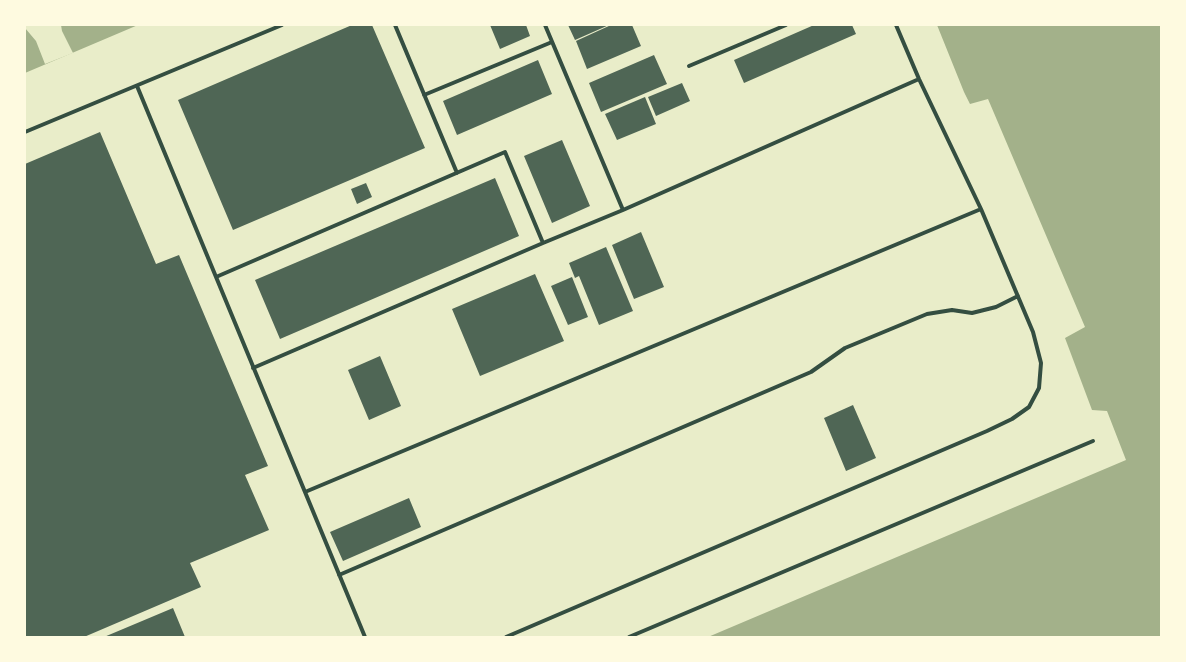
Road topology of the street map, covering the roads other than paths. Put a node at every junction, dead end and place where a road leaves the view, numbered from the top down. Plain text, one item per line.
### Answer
1 (282, 25) edge
2 (395, 25) edge
3 (545, 25) edge
4 (786, 25) edge
5 (896, 25) edge
6 (552, 42) junction
7 (689, 66) dead end
8 (919, 79) junction
9 (137, 86) junction
10 (424, 95) junction
11 (25, 132) edge
12 (457, 173) junction
13 (981, 209) junction
14 (622, 210) junction
15 (543, 243) junction
16 (216, 277) junction
17 (1018, 296) junction
18 (254, 368) junction
19 (1093, 441) dead end
20 (305, 492) junction
21 (339, 574) junction
22 (365, 637) edge
23 (506, 637) edge
24 (629, 637) edge

1 - 9 lane
2 - 10 lane
3 - 6 lane
4 - 7 lane
5 - 8 lane
6 - 10 lane
6 - 14 lane
8 - 13 lane
8 - 14 lane
9 - 11 lane
9 - 16 lane
10 - 12 lane
12 - 15 lane
12 - 16 lane
13 - 17 lane
13 - 20 lane
14 - 15 lane
15 - 18 lane
16 - 18 lane
17 - 21 lane
17 - 23 lane
18 - 20 lane
19 - 24 lane
20 - 21 lane
21 - 22 lane

